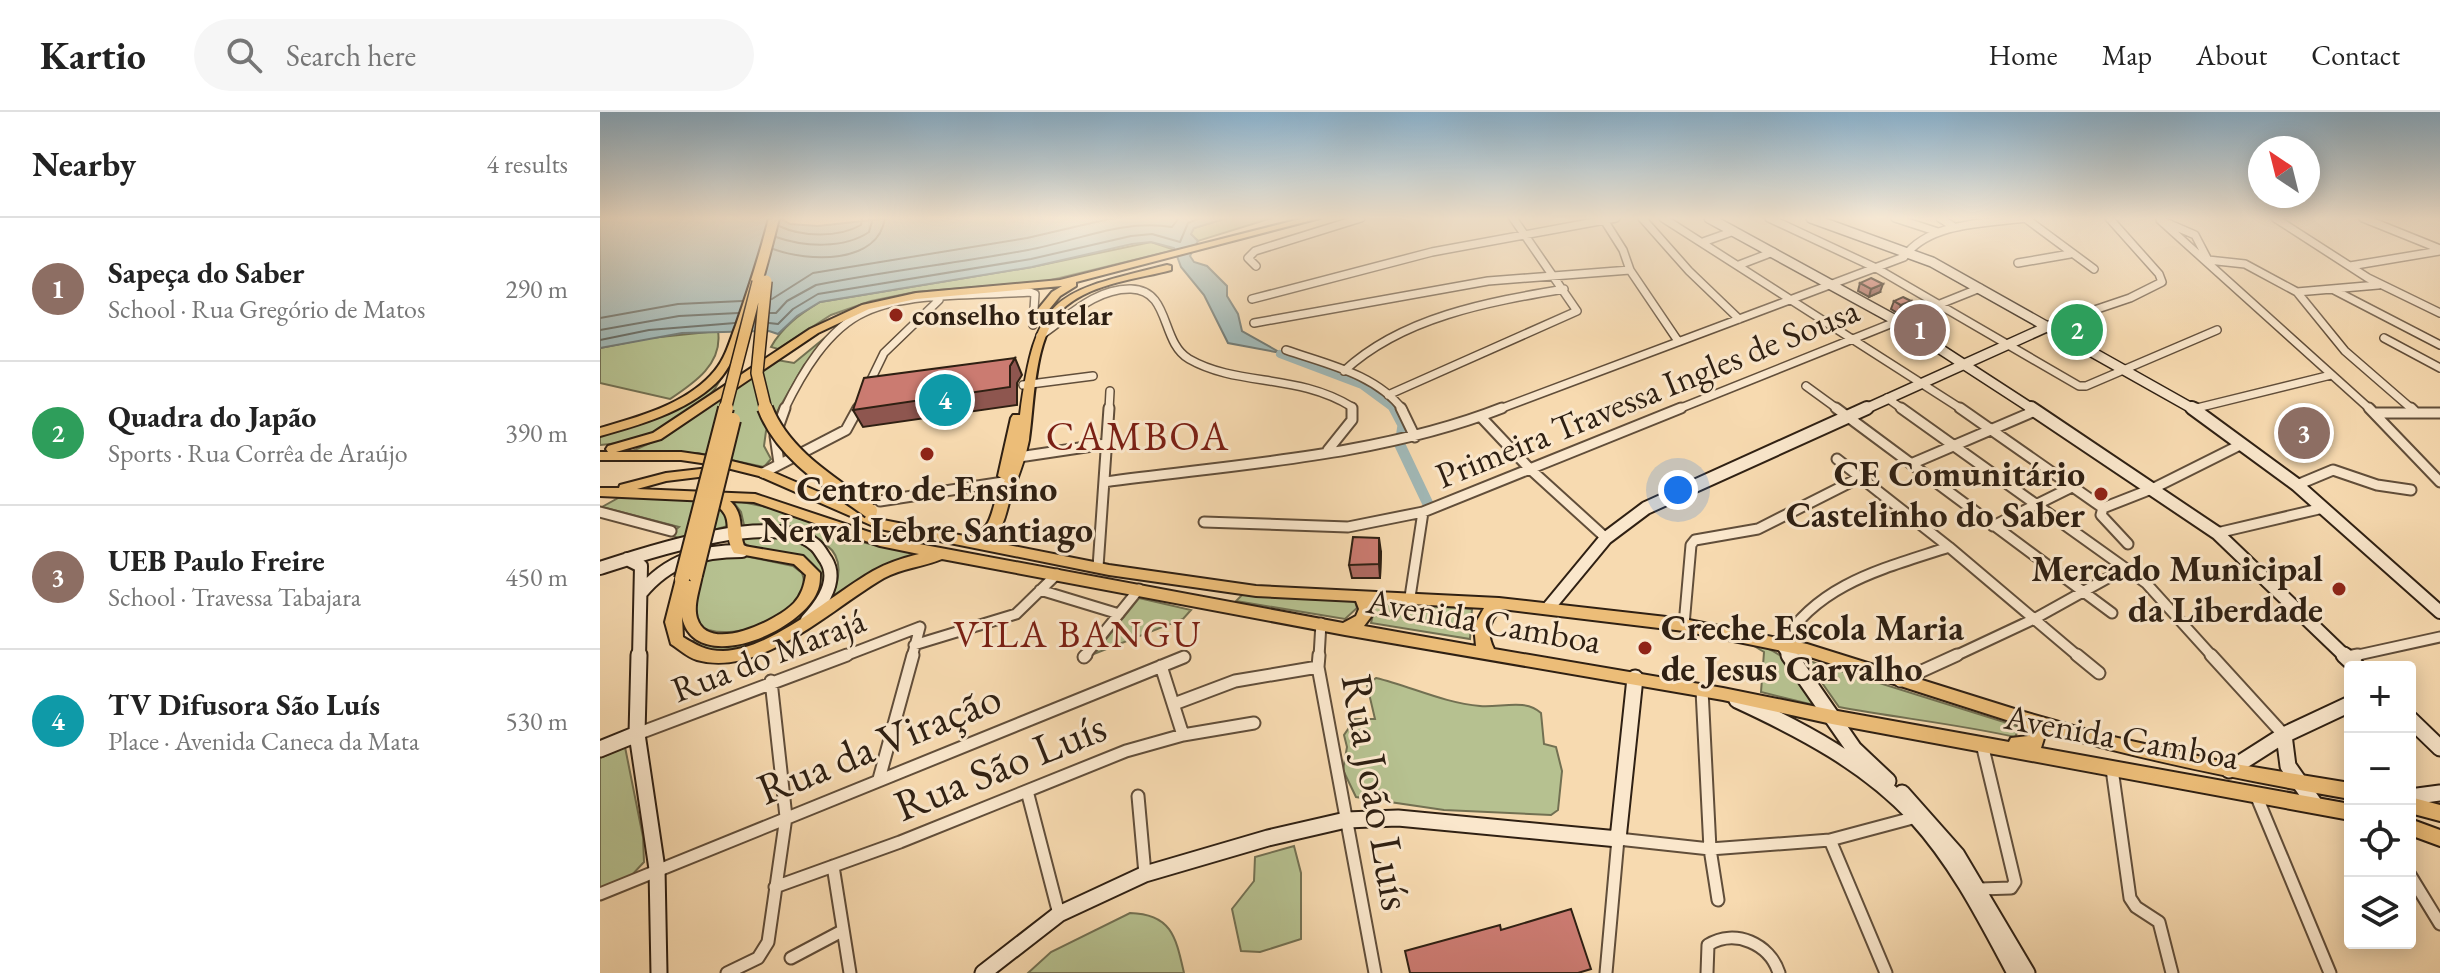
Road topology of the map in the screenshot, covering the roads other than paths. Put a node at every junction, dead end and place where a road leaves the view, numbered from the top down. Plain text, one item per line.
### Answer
1 (766, 258) edge
2 (769, 258) edge
3 (1183, 258) edge
4 (1248, 258) edge
5 (1411, 258) edge
6 (1543, 258) edge
7 (1626, 258) edge
8 (1678, 258) edge
9 (1728, 258) edge
10 (1757, 258) edge
11 (1785, 258) edge
12 (1855, 258) edge
13 (1901, 258) edge
14 (1922, 258) edge
15 (2046, 258) edge
16 (2077, 258) edge
17 (2144, 258) edge
18 (2205, 258) edge
19 (2338, 258) edge
20 (2388, 258) edge
21 (2208, 260) junction
22 (2018, 263) dead end
23 (1739, 265) junction
24 (1256, 266) dead end
25 (2350, 266) junction
26 (1876, 268) junction
27 (2094, 269) dead end
28 (1630, 270) junction
29 (1132, 272) junction
30 (1098, 275) junction
31 (1555, 275) junction
32 (762, 281) junction
33 (1833, 284) junction
34 (2379, 285) junction
35 (1980, 288) junction
36 (1564, 289) junction
37 (2334, 290) junction
38 (2297, 292) junction
39 (940, 299) junction
40 (1252, 299) dead end
41 (1794, 299) junction
42 (1938, 305) junction
43 (2440, 313) edge
44 (2083, 314) junction
45 (1739, 319) junction
46 (1897, 321) junction
47 (1254, 323) dead end
48 (2053, 325) junction
49 (2217, 330) dead end
50 (1035, 333) junction
51 (2384, 338) dead end
52 (1856, 339) junction
53 (1678, 341) junction
54 (2005, 344) junction
55 (2083, 345) junction
56 (2440, 345) edge
57 (1286, 350) dead end
58 (2440, 356) edge
59 (2427, 361) junction
60 (1961, 364) junction
61 (2440, 368) edge
62 (2124, 369) junction
63 (1344, 371) junction
64 (2331, 375) junction
65 (1093, 376) dead end
66 (1923, 382) junction
67 (1027, 384) junction
68 (1806, 386) dead end
69 (1110, 391) dead end
70 (1388, 395) junction
71 (1887, 398) junction
72 (2193, 409) junction
73 (2035, 411) junction
74 (2415, 412) junction
75 (2374, 413) junction
76 (2438, 415) edge
77 (1481, 417) junction
78 (1848, 417) junction
79 (1992, 428) junction
80 (600, 432) edge
81 (1415, 437) junction
82 (1106, 444) junction
83 (2242, 444) junction
84 (1953, 445) junction
85 (600, 450) edge
86 (1328, 450) junction
87 (600, 456) edge
88 (1019, 457) junction
89 (1837, 459) dead end
90 (779, 463) junction
91 (1911, 464) junction
92 (1529, 468) junction
93 (2426, 468) junction
94 (2440, 469) edge
95 (759, 471) junction
96 (666, 477) junction
97 (1861, 477) junction
98 (1007, 482) junction
99 (1104, 482) junction
100 (2440, 482) edge
101 (2297, 485) junction
102 (2074, 486) junction
103 (2154, 488) junction
104 (2411, 490) dead end
105 (604, 494) edge
106 (653, 494) junction
107 (707, 494) junction
108 (2033, 504) junction
109 (875, 506) junction
110 (2103, 508) junction
111 (2323, 508) junction
112 (1001, 509) junction
113 (600, 512) edge
114 (1423, 512) junction
115 (1204, 522) dead end
116 (1993, 526) junction
117 (903, 530) junction
118 (671, 531) dead end
119 (735, 532) junction
120 (2217, 533) junction
121 (1606, 538) junction
122 (969, 543) junction
123 (2128, 544) dead end
124 (1949, 547) junction
125 (1005, 549) junction
126 (742, 551) junction
127 (953, 556) junction
128 (627, 559) junction
129 (1098, 567) junction
130 (600, 568) edge
131 (2124, 569) junction
132 (1057, 574) junction
133 (689, 577) junction
134 (1139, 589) junction
135 (1040, 590) junction
136 (2082, 592) junction
137 (641, 593) junction
138 (1360, 596) junction
139 (1410, 597) junction
140 (1499, 603) junction
141 (1549, 607) junction
142 (2440, 612) edge
143 (2112, 613) dead end
144 (1119, 614) junction
145 (2034, 619) junction
146 (1321, 623) junction
147 (1684, 625) junction
148 (1345, 629) junction
149 (784, 637) junction
150 (2440, 637) edge
151 (1782, 644) junction
152 (914, 645) junction
153 (1489, 654) junction
154 (1084, 657) dead end
155 (1184, 657) dead end
156 (2347, 657) junction
157 (2351, 661) edge
158 (1161, 666) junction
159 (1318, 667) junction
160 (2099, 673) dead end
161 (1635, 678) junction
162 (771, 681) junction
163 (1900, 681) junction
164 (1702, 690) junction
165 (1723, 694) junction
166 (1174, 704) junction
167 (2344, 707) edge
168 (1832, 717) junction
169 (2024, 719) junction
170 (1254, 723) dead end
171 (2416, 725) edge
172 (637, 734) junction
173 (1938, 734) junction
174 (1183, 735) junction
175 (2284, 735) junction
176 (1981, 743) junction
177 (2440, 748) edge
178 (600, 749) edge
179 (2112, 769) junction
180 (2229, 770) junction
181 (879, 779) junction
182 (2297, 781) junction
183 (2344, 790) edge
184 (1027, 791) junction
185 (2256, 793) junction
186 (2440, 793) edge
187 (1138, 796) dead end
188 (2416, 796) edge
189 (2314, 803) junction
190 (2416, 807) edge
191 (2344, 810) edge
192 (2440, 813) edge
193 (1920, 815) junction
194 (786, 817) junction
195 (1346, 820) junction
196 (2416, 829) edge
197 (2440, 835) edge
198 (1618, 839) junction
199 (1830, 840) junction
200 (1710, 849) junction
201 (833, 866) junction
202 (657, 869) junction
203 (1145, 874) junction
204 (2411, 877) edge
205 (775, 887) junction
206 (1980, 889) junction
207 (600, 894) edge
208 (1718, 900) dead end
209 (1059, 914) junction
210 (2440, 924) edge
211 (842, 931) junction
212 (791, 958) dead end
213 (659, 973) edge
214 (727, 973) edge
215 (850, 973) edge
216 (983, 973) edge
217 (1375, 973) edge
218 (1606, 973) edge
219 (1707, 973) edge
220 (1779, 973) edge
221 (1886, 973) edge
222 (2015, 973) edge
223 (2027, 973) edge
224 (2172, 973) edge
225 (2330, 973) edge

1 - 32 main road
2 - 32 main road
3 - 29 main road
4 - 24 street
5 - 40 street
6 - 31 street
7 - 28 street
8 - 45 street
9 - 23 street
10 - 23 street
11 - 33 street
12 - 26 street
13 - 26 street
14 - 35 street
15 - 22 street
16 - 27 street
17 - 44 street
18 - 21 street
19 - 25 street
20 - 25 street
21 - 38 street
21 - 64 street
23 - 41 street
25 - 34 street
26 - 33 street
26 - 42 street
28 - 31 street
28 - 53 street
29 - 30 main road
29 - 50 main road
30 - 50 main road
30 - 85 main road
31 - 36 street
31 - 47 street
32 - 80 main road, bridge
32 - 109 main road, bridge
32 - 133 main road, bridge
33 - 41 street
33 - 46 street
34 - 37 street
34 - 43 street
35 - 42 street, Primeira Travessa Ingles de Sousa
35 - 48 street
36 - 63 street
36 - 70 street
37 - 38 street
37 - 56 street
38 - 74 street
39 - 50 street
39 - 90 street
39 - 90 street
41 - 45 street
41 - 52 street
42 - 46 street, Primeira Travessa Ingles de Sousa
42 - 54 street
44 - 48 street
44 - 55 street
45 - 53 street
46 - 52 street, Primeira Travessa Ingles de Sousa
46 - 60 street
48 - 54 street
48 - 55 street
49 - 62 street
50 - 67 main road
50 - 86 street
51 - 59 street
52 - 66 street
52 - 92 street, Primeira Travessa Ingles de Sousa
53 - 77 street
54 - 60 street
54 - 62 street
55 - 62 street
57 - 63 street
58 - 59 street
59 - 61 street
60 - 66 street
60 - 73 street
62 - 72 street
63 - 70 street
64 - 72 street
64 - 75 street
65 - 67 street
66 - 71 street
66 - 79 street
67 - 88 main road
67 - 98 main road
68 - 78 street
69 - 82 street
70 - 81 street
71 - 78 street
71 - 84 street
72 - 83 street
73 - 79 street
73 - 103 street
74 - 75 street
74 - 76 street
75 - 93 street
77 - 81 street
77 - 92 street
78 - 91 street
78 - 121 street
79 - 84 street
79 - 102 street
81 - 86 street
82 - 88 street
82 - 99 street
83 - 101 street
83 - 103 street
84 - 91 street
84 - 108 street
86 - 99 street
87 - 95 main road, Avenida Camboa
88 - 98 main road
89 - 97 street
90 - 95 street
91 - 116 street
92 - 114 street, Primeira Travessa Ingles de Sousa
92 - 121 street
93 - 94 street
93 - 100 street
95 - 96 main road
95 - 117 main road, Avenida Camboa
96 - 105 main road
96 - 106 main road
97 - 124 street
97 - 147 street
98 - 109 street
98 - 112 main road
99 - 129 street
101 - 104 street
101 - 111 street
102 - 108 street
102 - 110 street
103 - 110 street
103 - 120 street
105 - 106 main road, Avenida Camboa
106 - 107 main road, Avenida Camboa
107 - 119 main road
107 - 127 main road, Avenida Camboa
108 - 116 street
108 - 131 street
109 - 117 main road
110 - 123 street
111 - 120 street
111 - 142 street
112 - 122 main road
112 - 125 main road
113 - 118 street
114 - 115 street, Primeira Travessa Ingles de Sousa
114 - 139 street, Primeira Travessa Ingles de Sousa
116 - 136 street
117 - 122 main road, Avenida Camboa
119 - 126 main road
119 - 128 street
119 - 149 street
120 - 156 street
121 - 141 street
122 - 125 main road, Avenida Camboa
124 - 145 street
124 - 151 street
125 - 129 main road, Avenida Camboa
126 - 133 main road
126 - 137 street
127 - 132 main road, Avenida Camboa
127 - 149 main road
128 - 130 street
128 - 137 street
129 - 138 main road, Avenida Camboa
131 - 136 street
131 - 175 street
132 - 134 main road, Avenida Camboa
132 - 135 street
133 - 149 main road
134 - 144 street
134 - 146 main road, Avenida Camboa
135 - 144 street
135 - 152 street
136 - 143 street
136 - 145 street
137 - 172 street
138 - 139 main road, Avenida Camboa
138 - 148 main road
139 - 140 main road, Avenida Camboa
140 - 141 main road, Avenida Camboa
140 - 153 main road
141 - 147 main road, Avenida Camboa
144 - 154 street
145 - 160 street
145 - 163 street
146 - 148 main road, Avenida Camboa
146 - 159 street, Rua João Luís
147 - 151 main road, Avenida Camboa
148 - 153 main road, Avenida Camboa
150 - 156 street
151 - 163 main road, Avenida Camboa
151 - 168 street
152 - 162 street, Rua do Marajá
152 - 181 street
153 - 161 main road, Avenida Camboa
155 - 158 street, Rua da Viração
156 - 157 street
158 - 166 street
158 - 181 street, Rua da Viração
159 - 166 street
159 - 195 street, Rua João Luís
161 - 164 main road, Avenida Camboa
161 - 198 street
162 - 172 street, Rua do Marajá
162 - 194 street
163 - 169 main road, Avenida Camboa
164 - 165 main road, Avenida Camboa
164 - 200 street
165 - 168 main road, Avenida Camboa
165 - 193 street
166 - 174 street
167 - 175 street
168 - 173 main road, Avenida Camboa
168 - 193 street
169 - 173 main road
169 - 180 main road, Avenida Camboa
170 - 174 street, Rua São Luís
171 - 177 street
172 - 178 street
172 - 202 street
173 - 176 main road, Avenida Camboa
174 - 184 street, Rua São Luís
175 - 180 street
175 - 182 street
176 - 179 main road, Avenida Camboa
176 - 206 street
179 - 185 main road, Avenida Camboa
179 - 224 street
180 - 182 main road, Avenida Camboa
181 - 194 street, Rua da Viração
182 - 183 main road, Avenida Camboa
182 - 189 street
184 - 201 street, Rua São Luís
184 - 209 street
185 - 189 main road, Avenida Camboa
185 - 225 street
186 - 188 street
187 - 203 street
189 - 191 main road, Avenida Camboa
190 - 192 main road
193 - 199 street
193 - 206 street
193 - 222 street
194 - 202 street, Rua da Viração
194 - 205 street
195 - 198 street
195 - 203 street
195 - 217 street, Rua João Luís
196 - 197 main road
198 - 200 street
198 - 218 street
199 - 200 street
199 - 221 street
200 - 208 street
201 - 205 street, Rua São Luís
201 - 211 street
202 - 207 street, Rua da Viração
202 - 213 street
203 - 209 street
204 - 210 street
205 - 214 street
206 - 223 street
209 - 216 street
211 - 212 street
211 - 215 street
219 - 220 street

